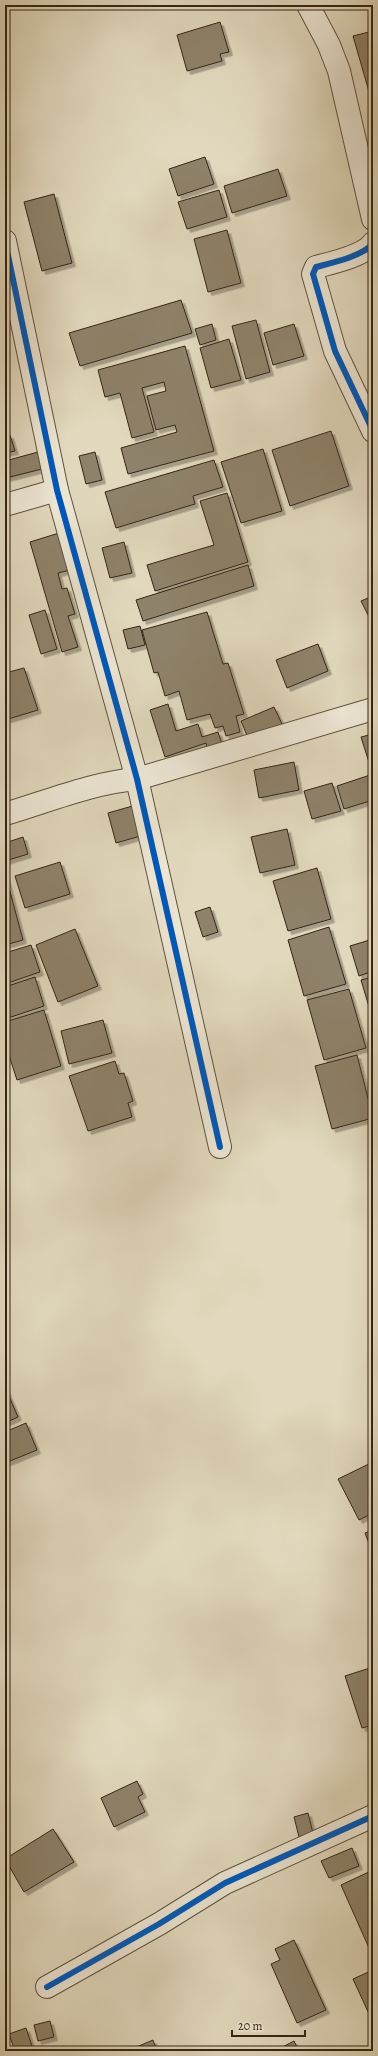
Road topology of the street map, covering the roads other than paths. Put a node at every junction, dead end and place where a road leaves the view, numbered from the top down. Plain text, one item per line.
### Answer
1 (308, 5) edge
2 (373, 219) edge
3 (5, 241) edge
4 (373, 243) edge
5 (373, 431) edge
6 (57, 490) junction
7 (5, 505) edge
8 (373, 709) edge
9 (137, 779) junction
10 (5, 814) edge
11 (220, 1147) dead end
12 (373, 1816) edge
13 (47, 1987) dead end

1 - 2 street
3 - 6 street
4 - 5 street
6 - 7 street
6 - 9 street
8 - 9 street
9 - 10 street
9 - 11 street
12 - 13 street

